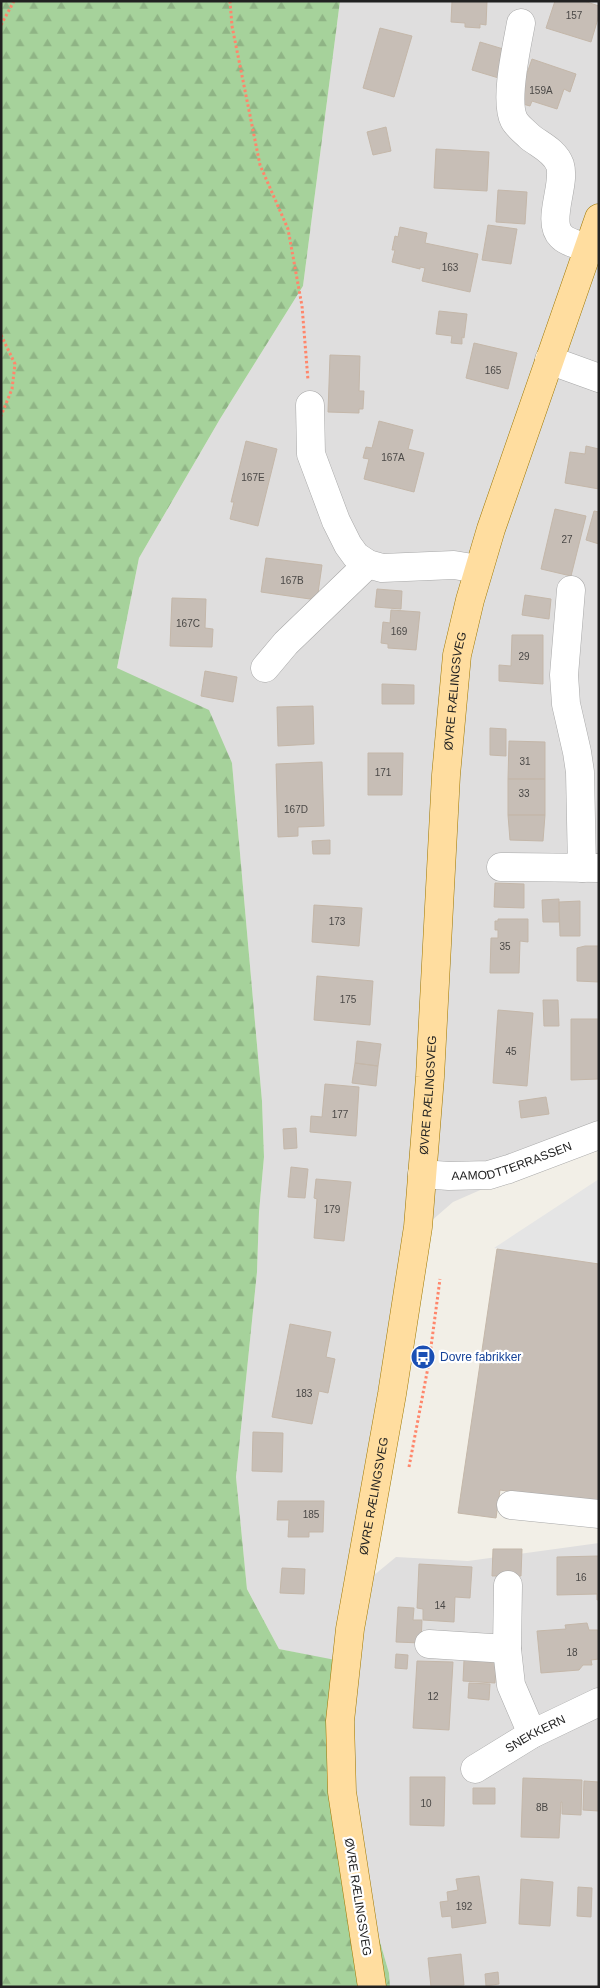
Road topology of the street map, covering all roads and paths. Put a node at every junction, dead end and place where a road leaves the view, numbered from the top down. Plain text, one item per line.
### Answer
1 (14, 1) edge
2 (230, 1) edge
3 (521, 23) dead end
4 (1, 25) edge
5 (599, 218) edge
6 (588, 249) junction
7 (1, 334) edge
8 (549, 360) junction
9 (599, 378) edge
10 (310, 405) joint
11 (1, 416) edge
12 (368, 564) junction
13 (478, 569) junction
14 (571, 590) dead end
15 (265, 668) dead end
16 (501, 867) dead end
17 (590, 868) edge
18 (599, 1135) edge
19 (422, 1174) junction
20 (440, 1278) dead end
21 (408, 1471) dead end
22 (511, 1505) dead end
23 (599, 1514) edge
24 (508, 1585) dead end
25 (428, 1644) dead end
26 (507, 1649) junction
27 (599, 1702) edge
28 (532, 1734) junction
29 (475, 1769) dead end
30 (372, 1987) edge

1 - 4 path
2 - 10 path
3 - 6 street
5 - 6 main road, ØVRE RÆLINGSVEG
6 - 8 main road, ØVRE RÆLINGSVEG
7 - 11 path
8 - 9 street
8 - 13 main road, ØVRE RÆLINGSVEG
10 - 12 street
12 - 13 street
12 - 15 street
13 - 19 main road, ØVRE RÆLINGSVEG
14 - 17 street
16 - 17 street
18 - 19 street, AAMODTTERRASSEN
19 - 30 main road, ØVRE RÆLINGSVEG
20 - 21 path
22 - 23 street
24 - 26 street
25 - 26 street
26 - 28 street
27 - 28 street, SNEKKERN
28 - 29 street, SNEKKERN

